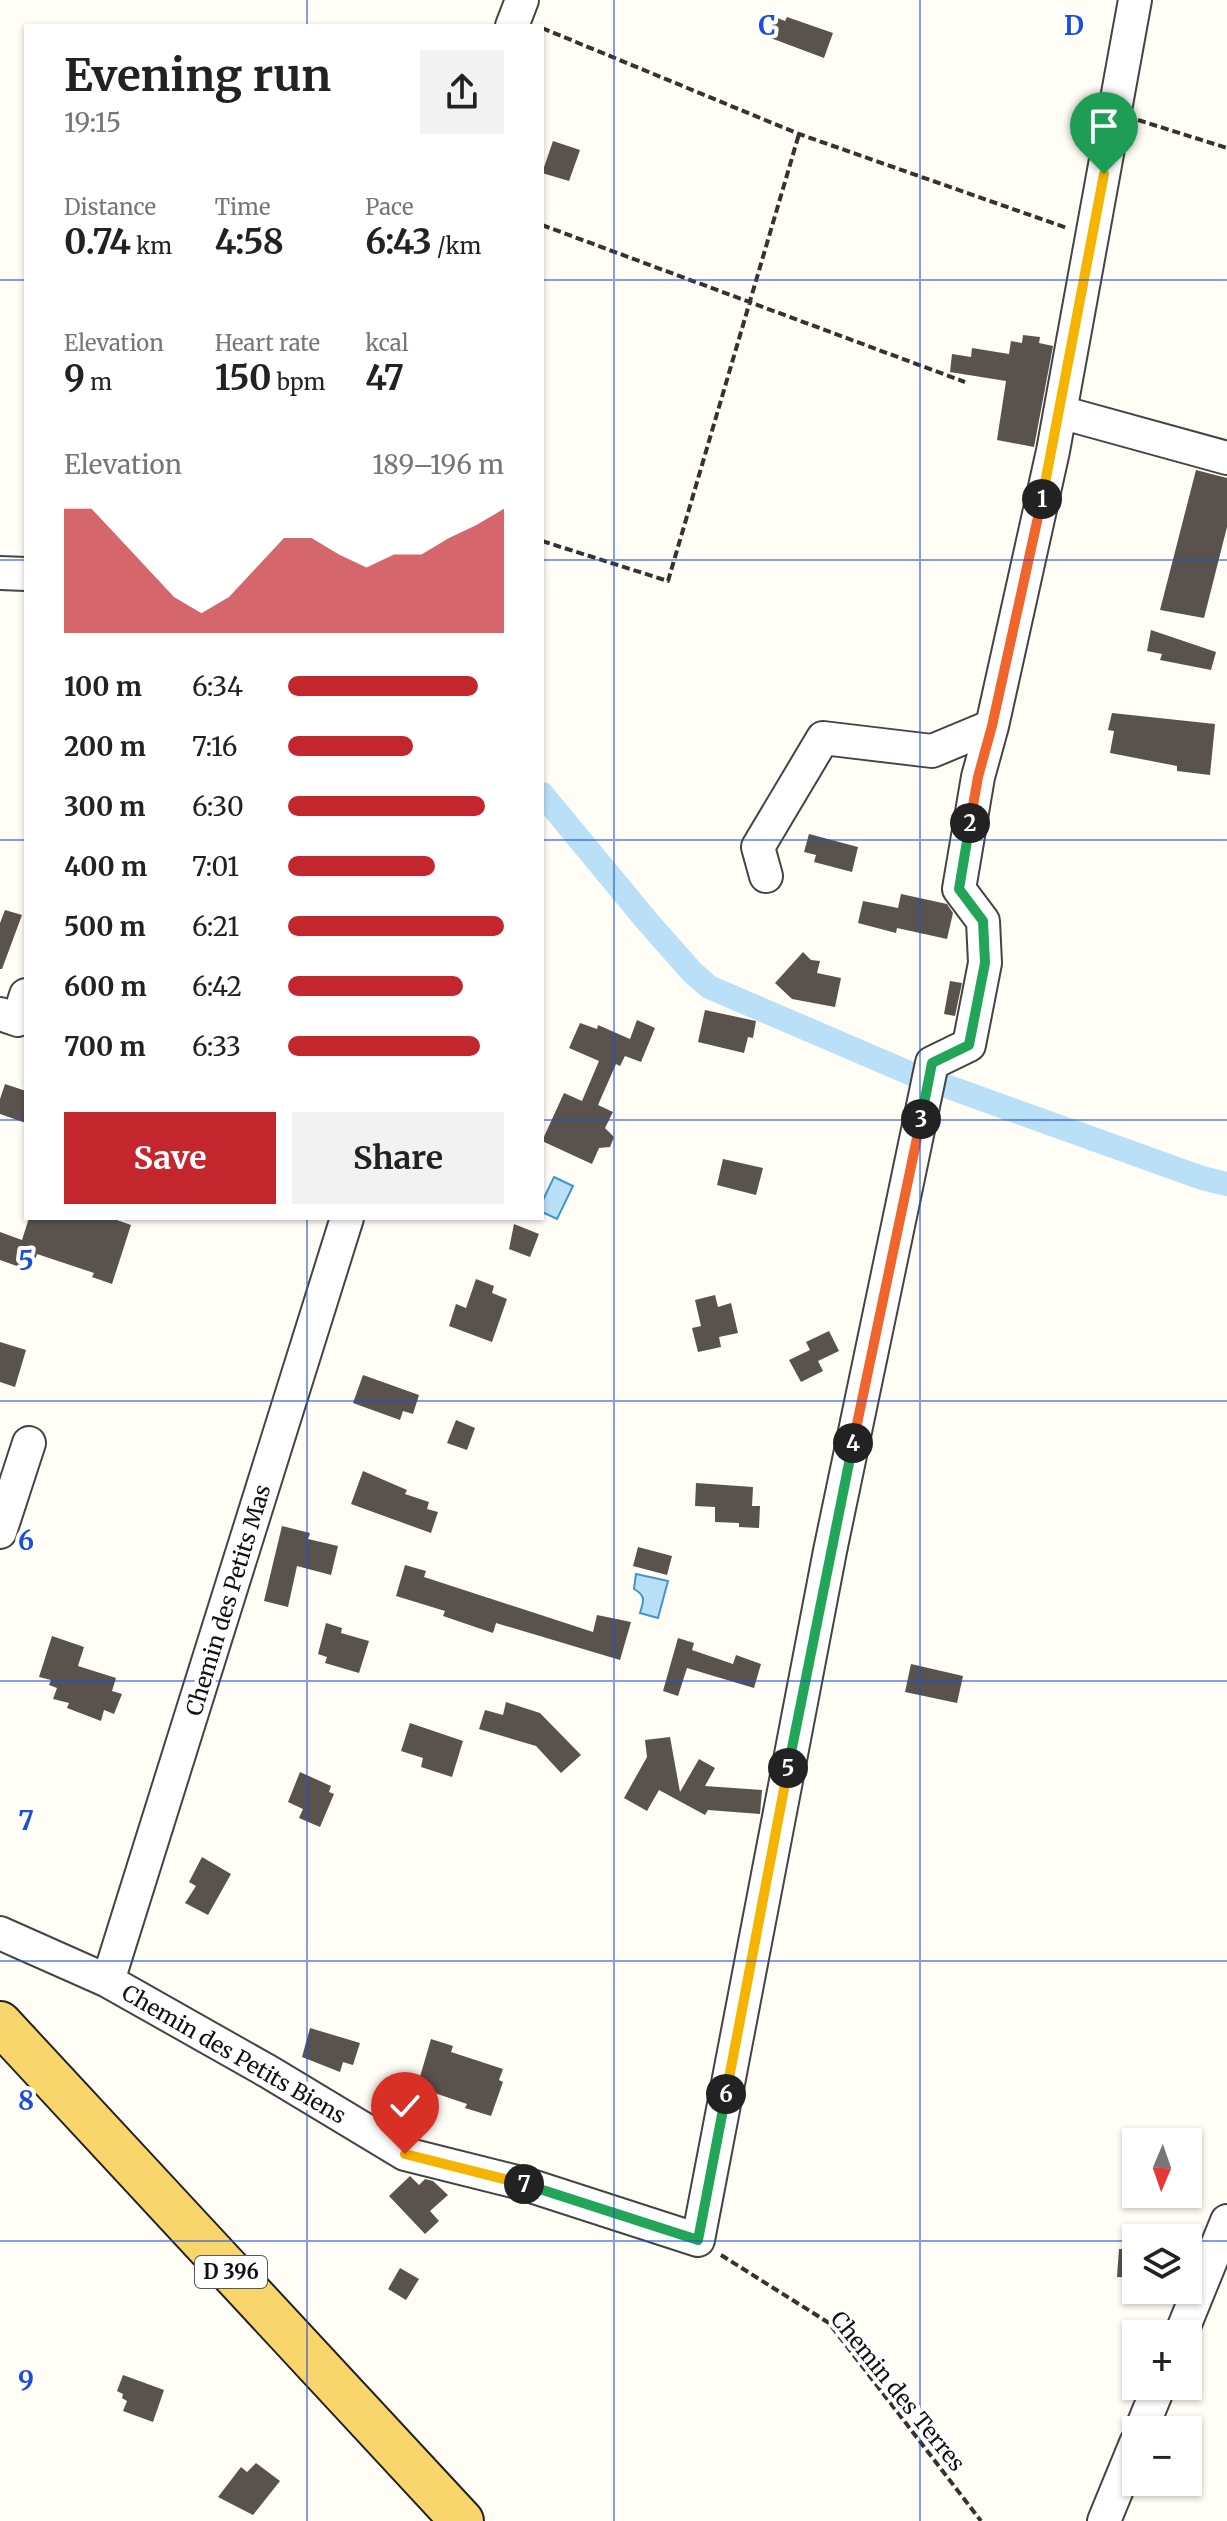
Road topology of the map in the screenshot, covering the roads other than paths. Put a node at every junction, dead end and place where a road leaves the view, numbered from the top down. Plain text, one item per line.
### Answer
1 (522, 0) edge
2 (1135, 0) edge
3 (513, 24) edge
4 (1060, 412) junction
5 (1227, 458) edge
6 (0, 573) edge
7 (24, 574) edge
8 (992, 726) junction
9 (766, 876) dead end
10 (24, 1001) edge
11 (0, 1014) edge
12 (346, 1220) edge
13 (29, 1443) dead end
14 (0, 1532) edge
15 (0, 1933) edge
16 (108, 1981) junction
17 (0, 2023) edge
18 (1227, 2221) edge
19 (1187, 2320) edge
20 (1122, 2477) edge
21 (443, 2513) edge
22 (1104, 2521) edge

1 - 3 street
2 - 4 street
4 - 5 street
4 - 8 street
6 - 7 street
8 - 9 street
8 - 16 street, Chemin des Petits Biens
10 - 11 street
12 - 16 street, Chemin des Petits Mas
13 - 14 street
15 - 16 street, Chemin des Petits Biens
17 - 21 main road, D 396
18 - 19 street
20 - 22 street

